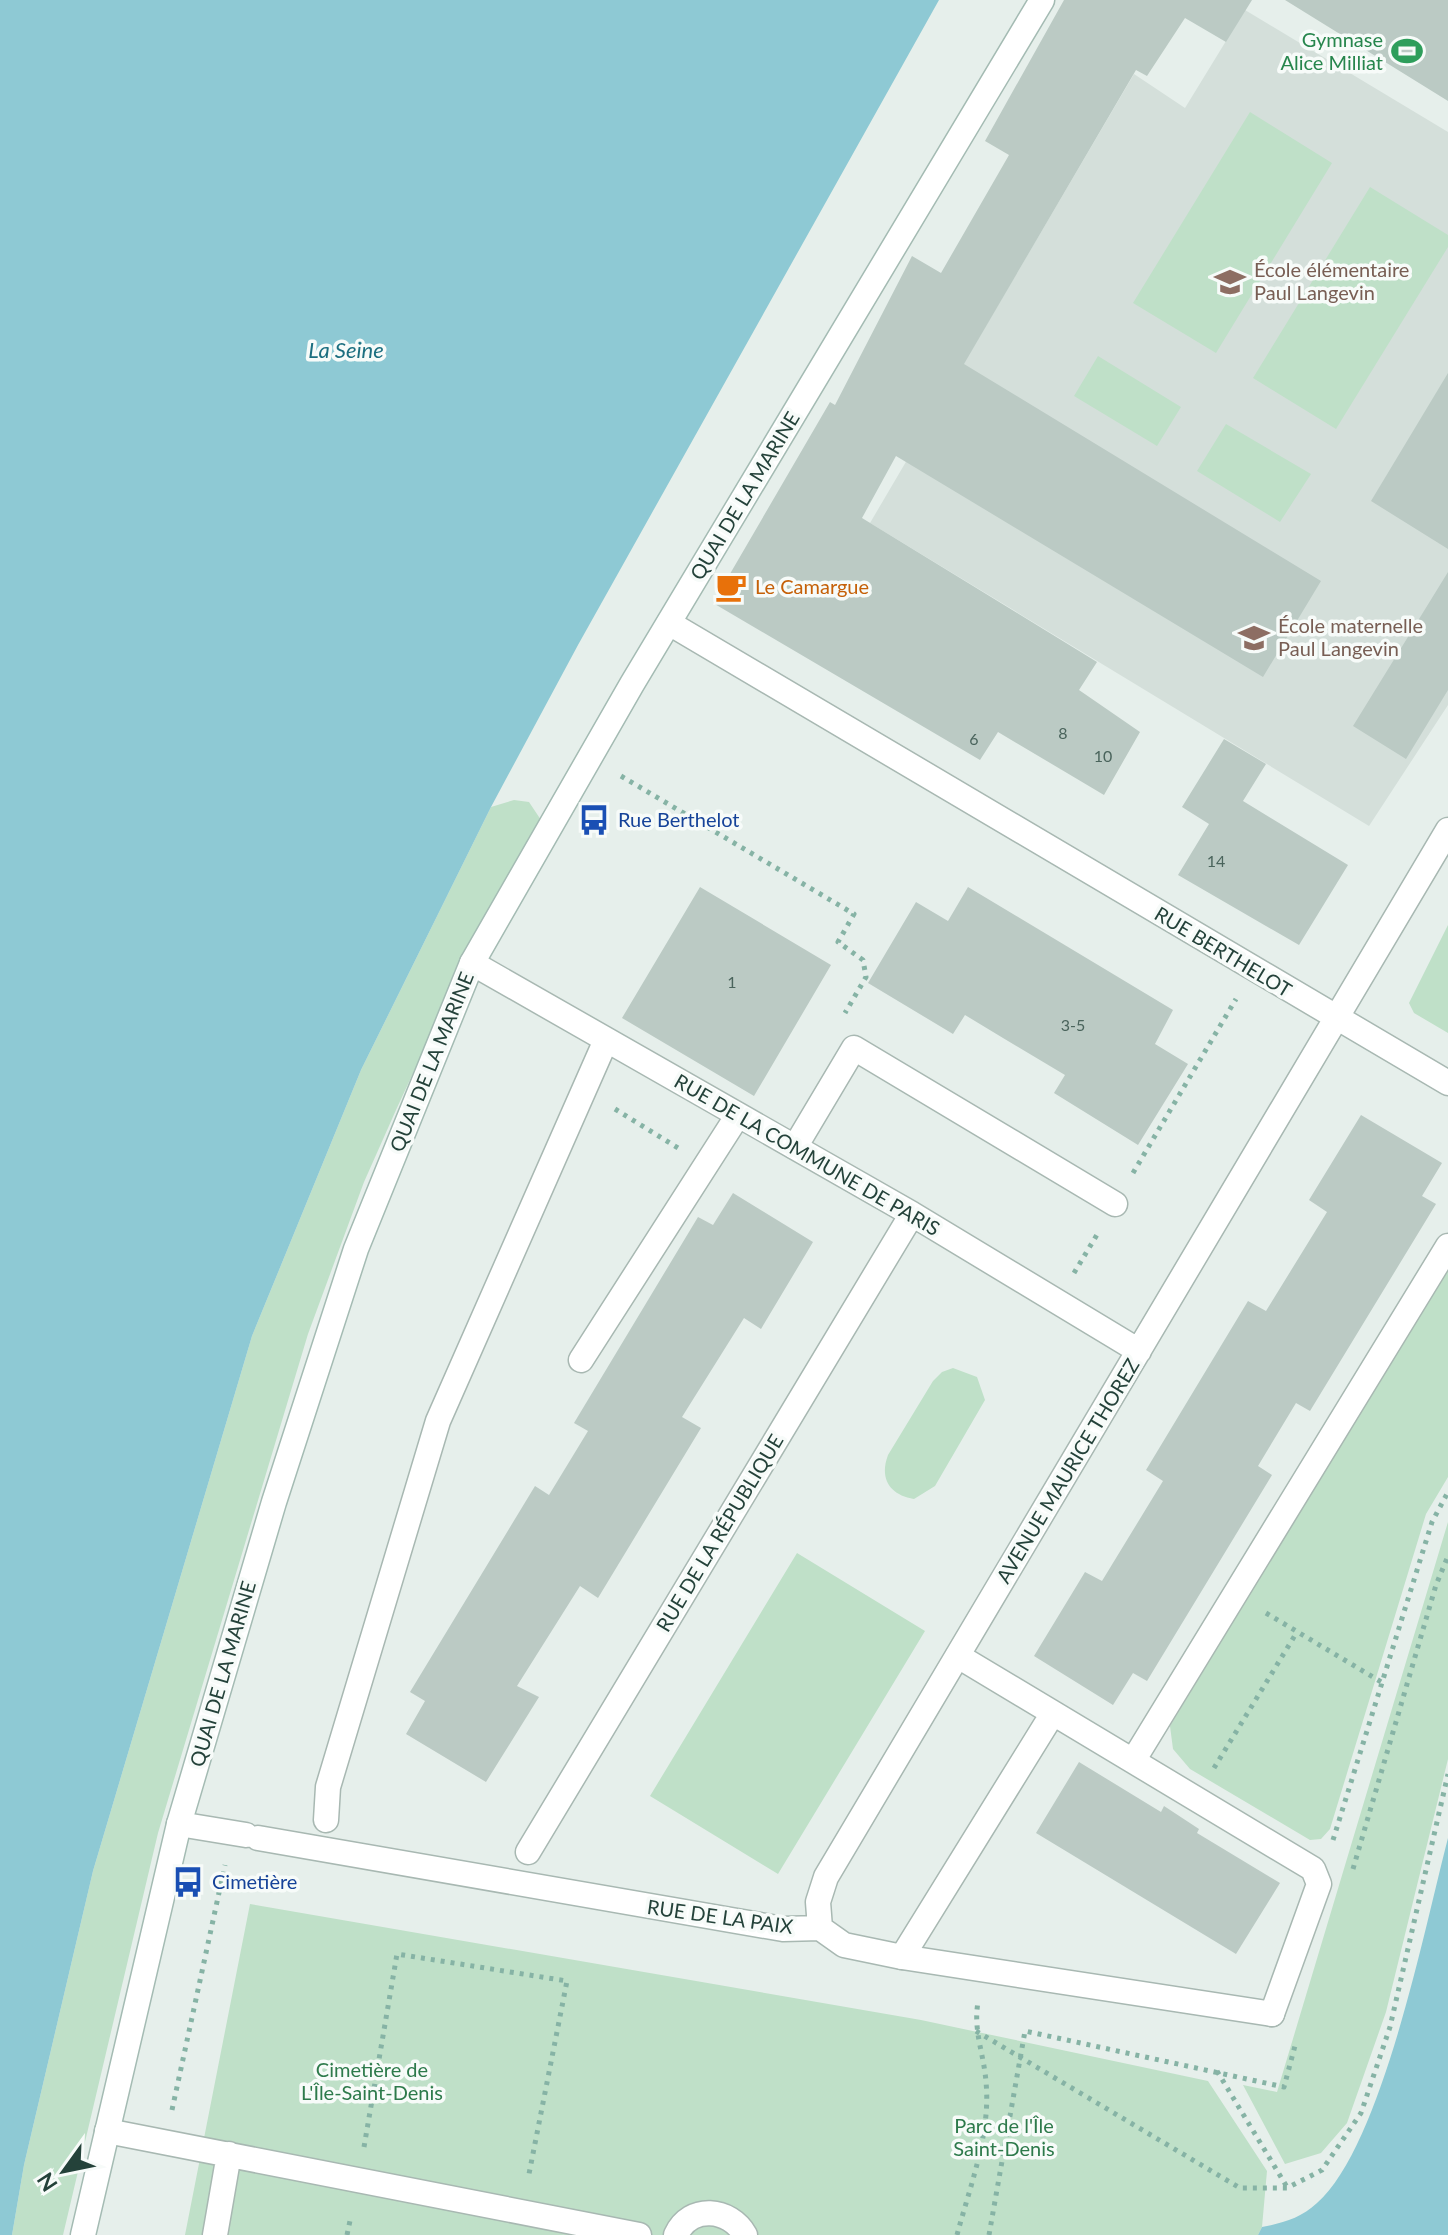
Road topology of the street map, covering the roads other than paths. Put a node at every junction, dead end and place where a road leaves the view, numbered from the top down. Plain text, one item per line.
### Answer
1 (1042, 0) edge
2 (669, 623) junction
3 (1448, 830) edge
4 (472, 963) junction
5 (1338, 1020) junction
6 (606, 1040) junction
7 (1448, 1083) edge
8 (738, 1115) junction
9 (795, 1147) junction
10 (1115, 1204) road end
11 (912, 1214) junction
12 (1448, 1246) edge
13 (1139, 1351) junction
14 (581, 1360) dead end
15 (958, 1656) junction
16 (1053, 1713) junction
17 (1133, 1761) junction
18 (326, 1820) dead end
19 (179, 1824) junction
20 (528, 1852) dead end
21 (820, 1928) junction
22 (902, 1957) junction
23 (107, 2131) junction
24 (229, 2154) junction
25 (83, 2235) edge
26 (215, 2235) edge
27 (639, 2235) edge
28 (676, 2235) edge
29 (745, 2235) edge

1 - 2 street, QUAI DE LA MARINE
2 - 4 street, QUAI DE LA MARINE
2 - 5 street, RUE BERTHELOT
3 - 5 street, AVENUE MAURICE THOREZ
4 - 6 street, RUE DE LA COMMUNE DE PARIS
4 - 19 street, QUAI DE LA MARINE
5 - 7 street, RUE BERTHELOT
5 - 13 street, AVENUE MAURICE THOREZ
6 - 8 street, RUE DE LA COMMUNE DE PARIS
6 - 18 street
8 - 9 street, RUE DE LA COMMUNE DE PARIS
8 - 14 street
9 - 10 street
9 - 11 street, RUE DE LA COMMUNE DE PARIS
11 - 13 street, RUE DE LA COMMUNE DE PARIS
11 - 20 street, RUE DE LA RÉPUBLIQUE
12 - 17 street
13 - 15 street, AVENUE MAURICE THOREZ
15 - 16 street
15 - 21 street, AVENUE MAURICE THOREZ
16 - 17 street
16 - 22 street
17 - 22 street, RUE DE LA PAIX
19 - 21 street, RUE DE LA PAIX
19 - 23 street, QUAI DE LA MARINE
21 - 22 street, RUE DE LA PAIX
23 - 24 street
23 - 25 street, QUAI DE LA MARINE
24 - 26 street
24 - 27 street
28 - 29 street

